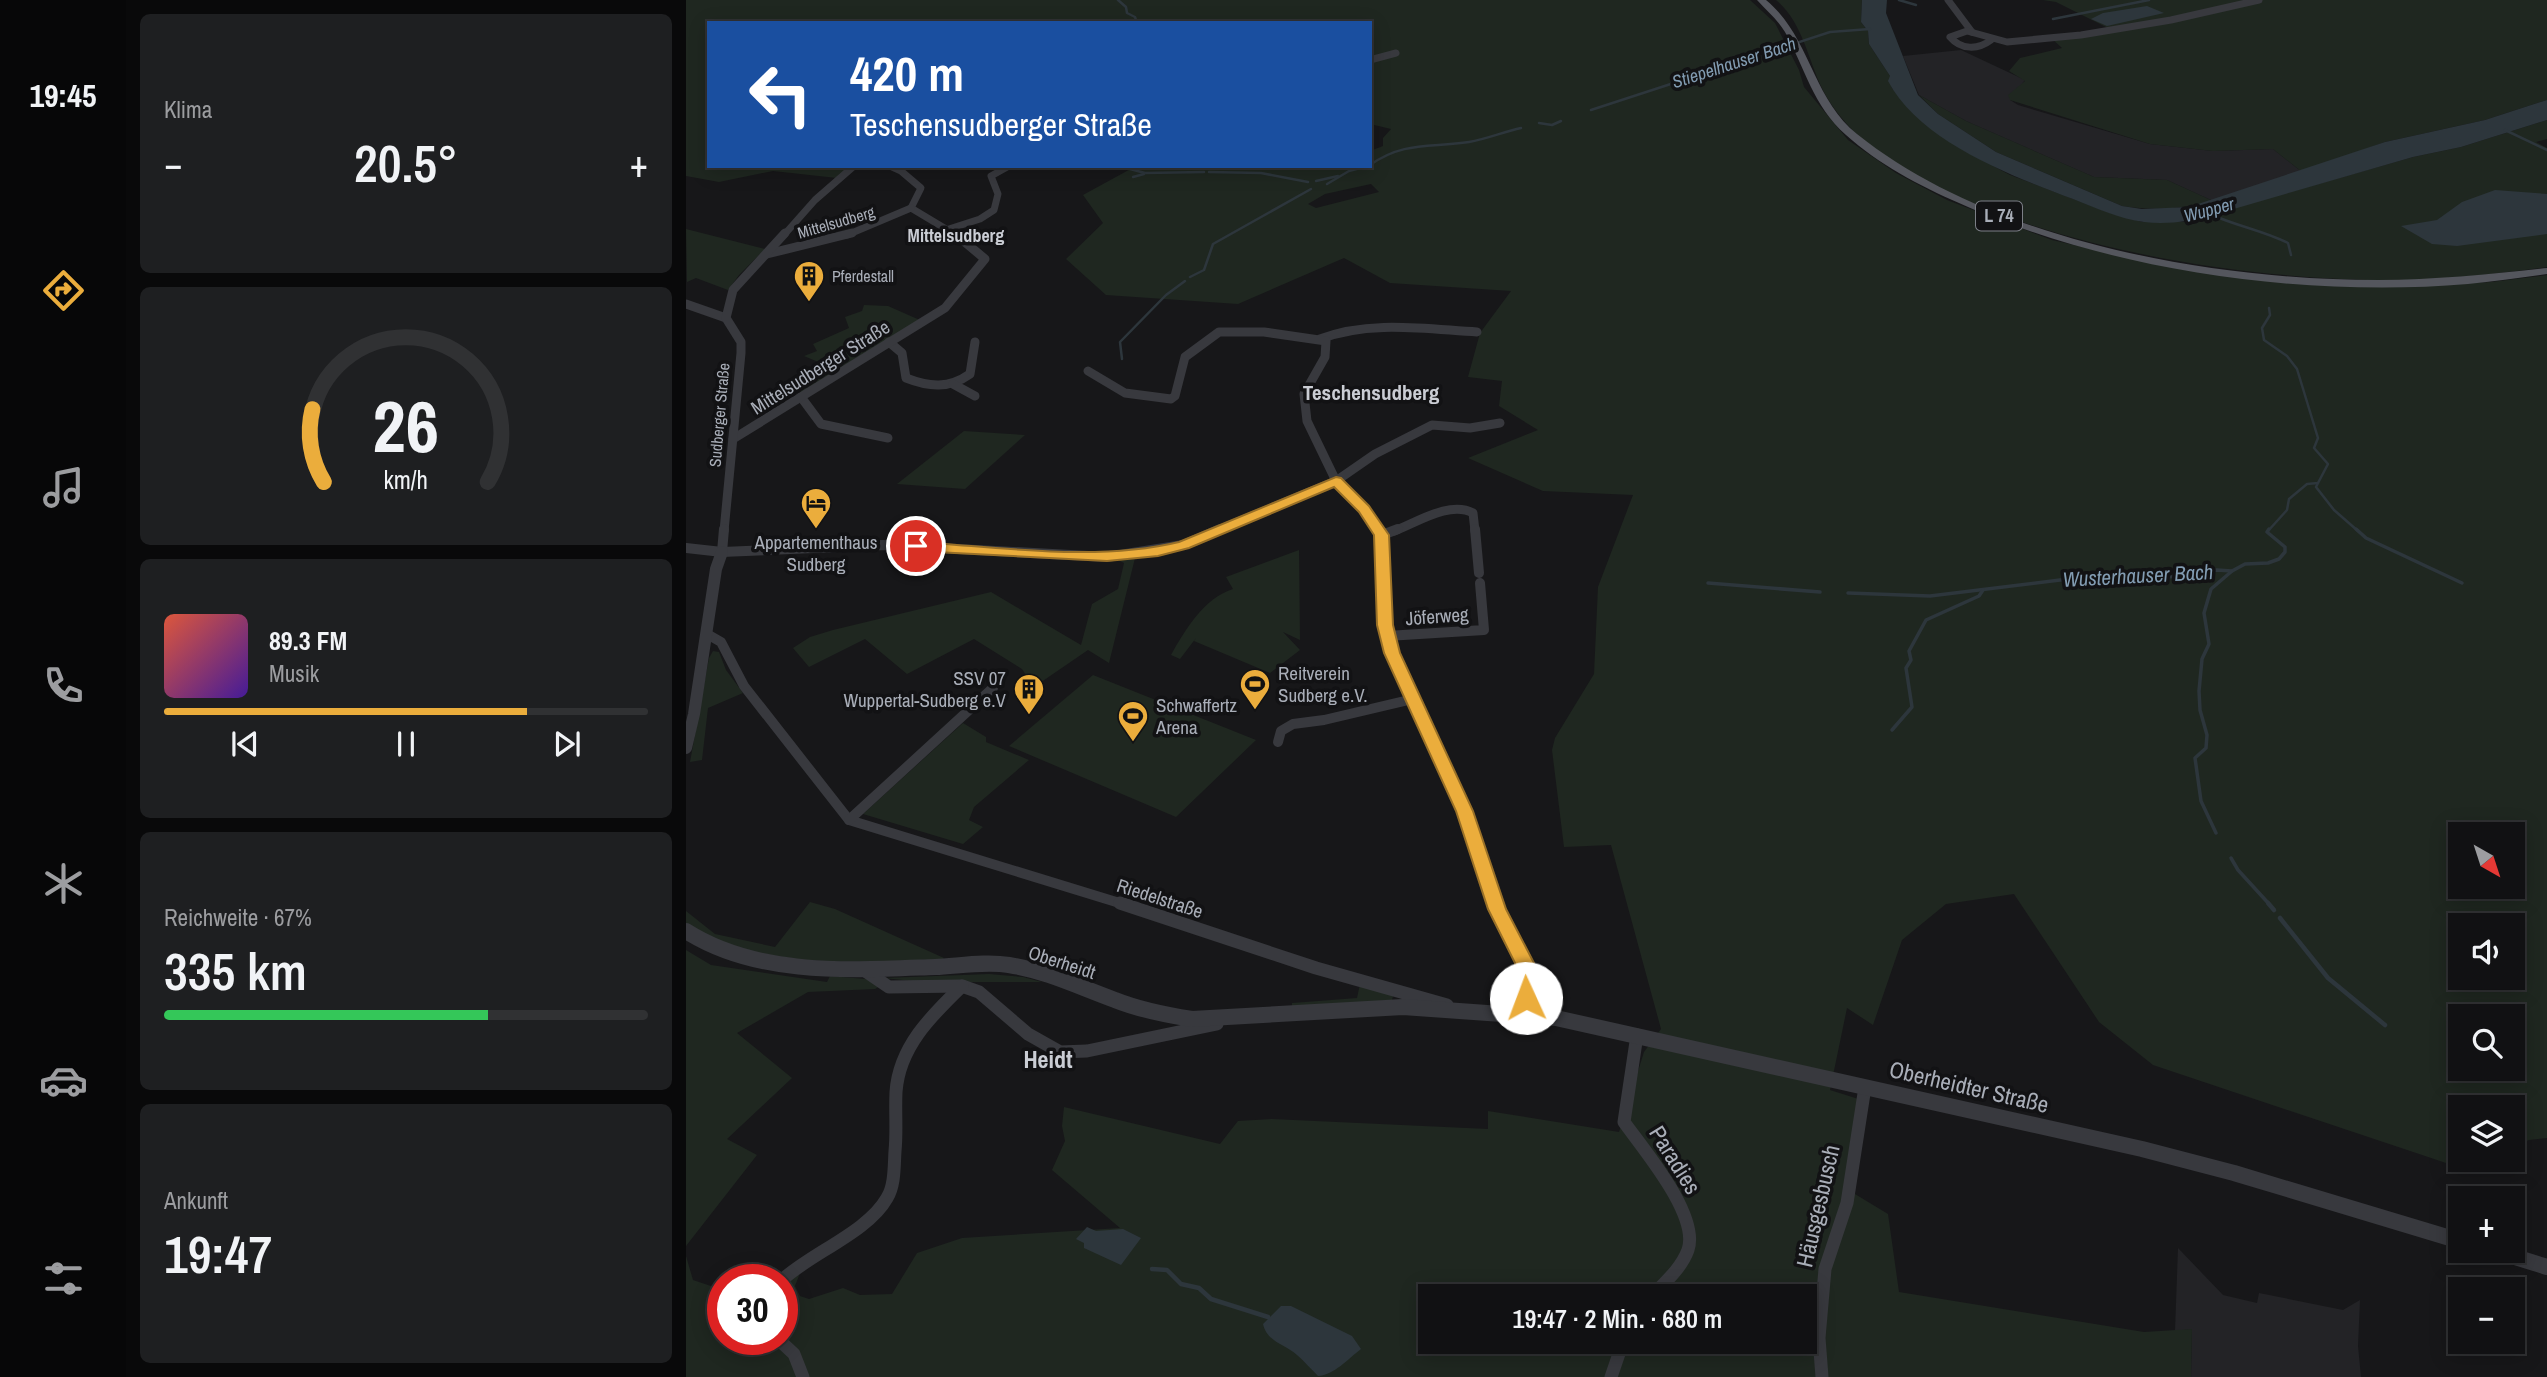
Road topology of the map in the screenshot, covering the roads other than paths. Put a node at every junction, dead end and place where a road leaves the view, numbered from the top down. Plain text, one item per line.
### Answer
1 (1761, 0) edge
2 (1948, 0) edge
3 (2259, 0) edge
4 (1972, 32) junction
5 (1991, 40) junction
6 (1396, 52) dead end
7 (1372, 59) edge
8 (852, 168) edge
9 (894, 168) edge
10 (1005, 168) edge
11 (911, 208) junction
12 (949, 229) junction
13 (767, 254) junction
14 (2547, 271) edge
15 (686, 304) edge
16 (726, 318) junction
17 (1476, 332) dead end
18 (1320, 339) junction
19 (889, 342) junction
20 (975, 342) dead end
21 (1088, 371) dead end
22 (953, 384) junction
23 (975, 396) dead end
24 (801, 397) junction
25 (1500, 423) dead end
26 (888, 438) dead end
27 (733, 439) junction
28 (1336, 481) junction
29 (1382, 535) junction
30 (686, 548) edge
31 (722, 552) junction
32 (707, 634) junction
33 (1387, 636) junction
34 (993, 688) dead end
35 (1413, 699) junction
36 (1278, 742) dead end
37 (686, 748) edge
38 (849, 820) junction
39 (686, 931) edge
40 (864, 970) junction
41 (962, 986) junction
42 (1460, 1010) junction
43 (1526, 1013) junction
44 (1244, 1018) junction
45 (1637, 1035) junction
46 (1865, 1087) junction
47 (2448, 1237) edge
48 (2525, 1260) edge
49 (798, 1265) edge
50 (2547, 1267) edge
51 (1663, 1284) edge
52 (1619, 1354) edge
53 (794, 1355) edge
54 (803, 1377) edge
55 (1611, 1377) edge
56 (1822, 1377) edge

1 - 14 main road, L 74
2 - 4 street
3 - 5 street
4 - 5 street
4 - 5 street
6 - 7 street
8 - 13 street
9 - 11 street
10 - 12 street
11 - 12 street
11 - 13 street, Mittelsudberg
12 - 19 street, Mittelsudberger Straße
13 - 16 street
15 - 16 street
16 - 27 street, Sudberger Straße
17 - 18 street
18 - 21 street
18 - 28 street
19 - 22 street
19 - 24 street, Mittelsudberger Straße
20 - 22 street
22 - 23 street
24 - 26 street
24 - 27 street, Mittelsudberger Straße
25 - 28 street
27 - 31 street, Sudberger Straße
28 - 29 street
28 - 31 street
29 - 33 street, Jöferweg
29 - 33 street, Jöferweg
30 - 31 street
31 - 32 street
32 - 37 street
32 - 38 street
33 - 35 street, Jöferweg
34 - 38 street
35 - 36 street
35 - 43 street, Jöferweg
38 - 42 street, Riedelstraße
39 - 40 street, Oberheidt
40 - 41 street, Oberheidt
40 - 44 street, Oberheidt
41 - 44 street, Oberheidt
41 - 49 street
42 - 43 street, Oberheidter Straße
42 - 44 street, Oberheidt
43 - 45 street, Oberheidter Straße
45 - 46 street, Oberheidter Straße
45 - 51 street, Paradies
46 - 47 street, Oberheidter Straße
46 - 56 street, Häusgesbusch
48 - 50 street
52 - 55 street
53 - 54 street

